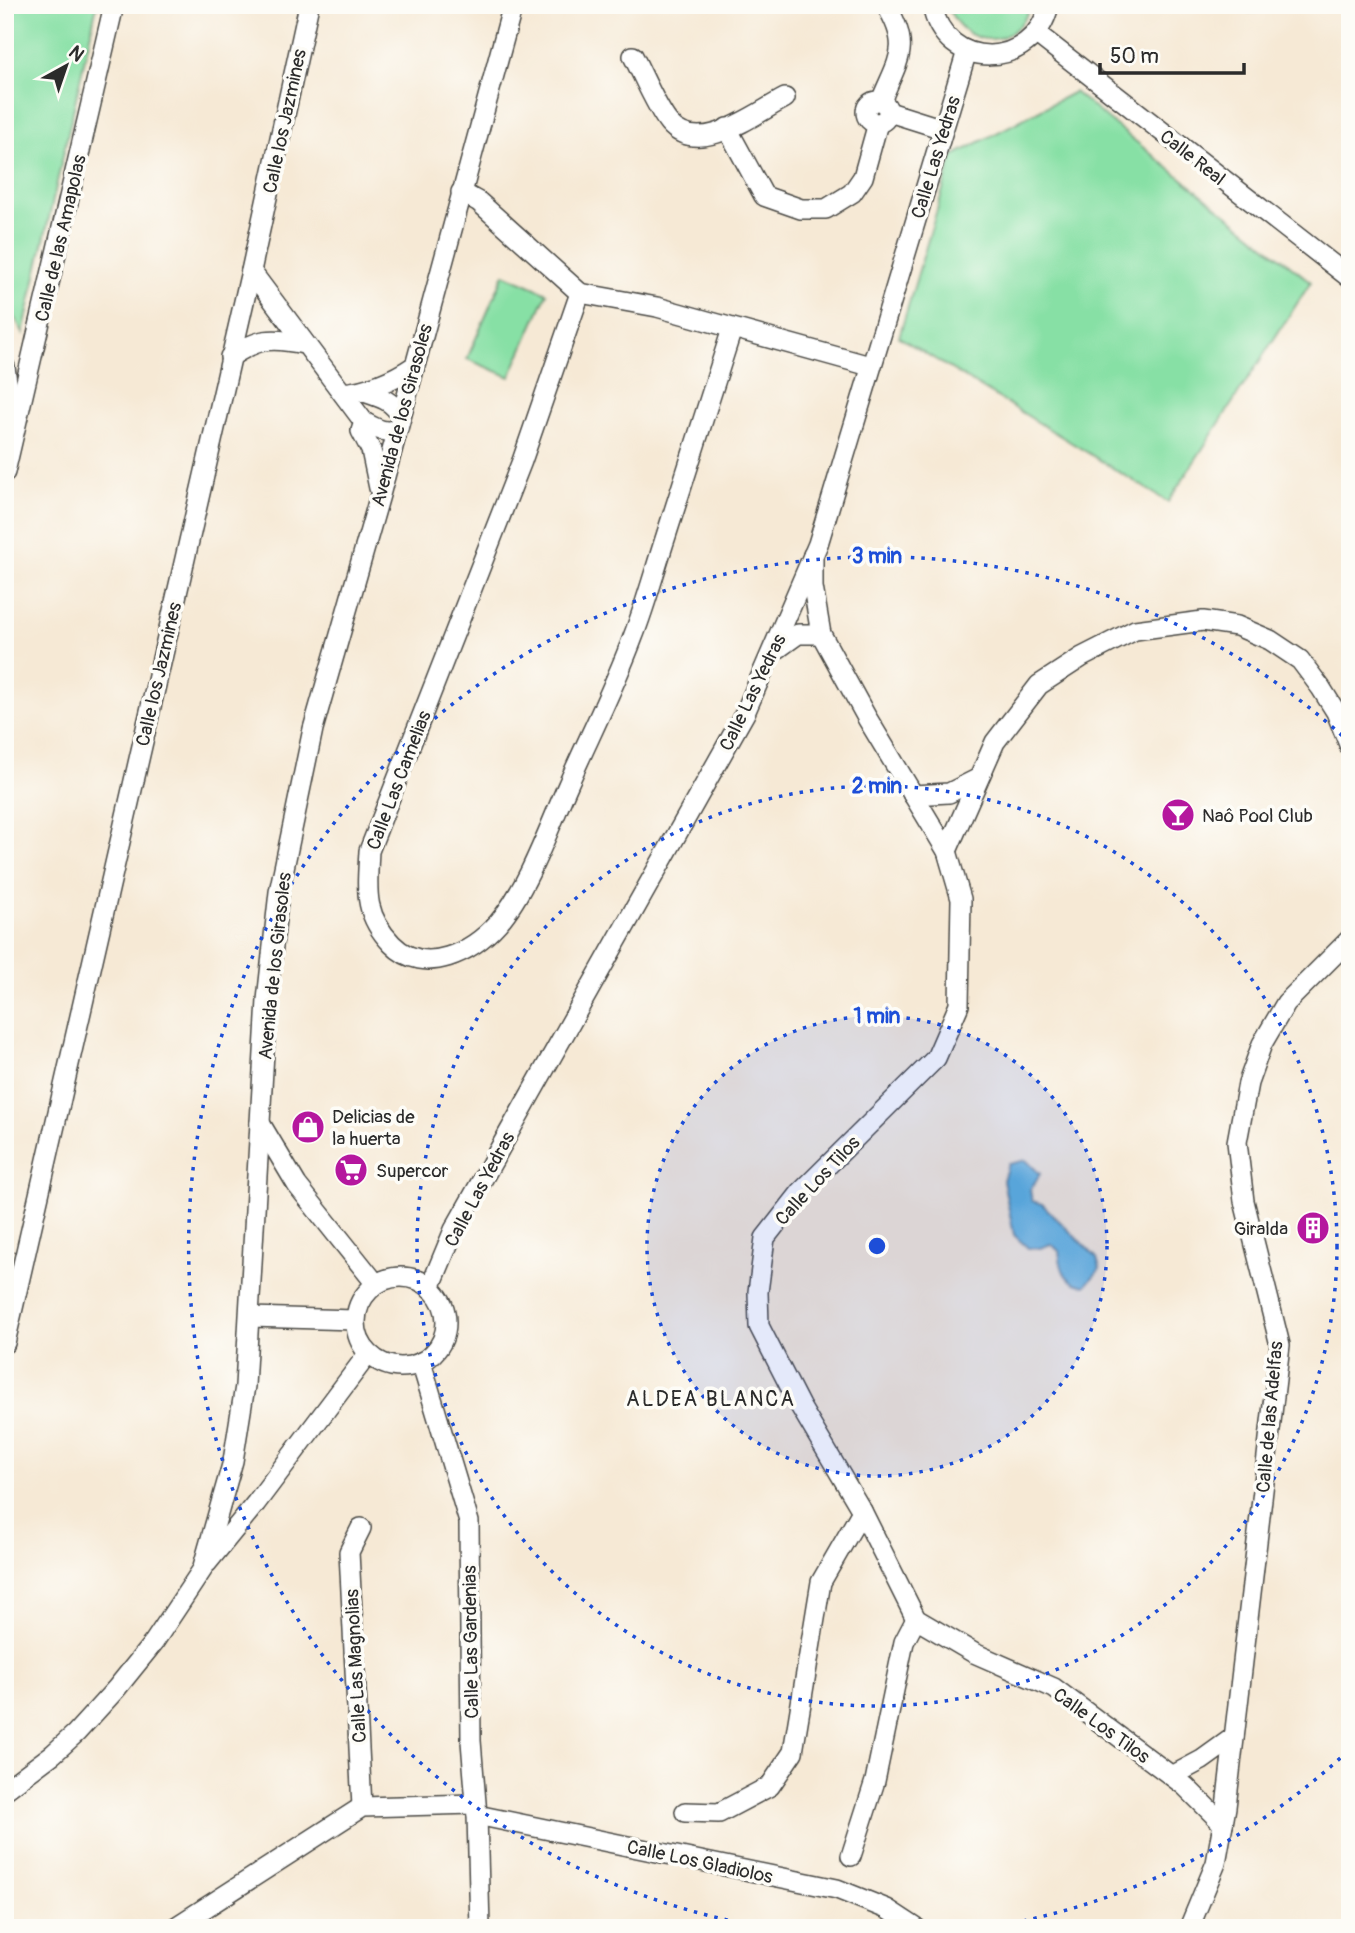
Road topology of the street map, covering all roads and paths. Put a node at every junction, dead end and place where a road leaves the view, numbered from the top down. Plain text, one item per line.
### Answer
1 (114, 5) edge
2 (309, 5) edge
3 (513, 5) edge
4 (886, 5) edge
5 (932, 5) edge
6 (1049, 5) edge
7 (1037, 34) junction
8 (967, 51) junction
9 (633, 56) dead end
10 (785, 98) dead end
11 (883, 112) junction
12 (727, 128) junction
13 (943, 129) junction
14 (461, 192) junction
15 (251, 271) junction
16 (1350, 278) edge
17 (580, 293) junction
18 (732, 329) junction
19 (304, 344) junction
20 (230, 357) junction
21 (414, 366) junction
22 (870, 366) junction
23 (5, 368) edge
24 (352, 392) junction
25 (364, 422) junction
26 (400, 422) junction
27 (14, 437) junction
28 (5, 471) edge
29 (380, 495) junction
30 (813, 555) junction
31 (821, 634) junction
32 (772, 653) junction
33 (1350, 747) edge
34 (977, 779) junction
35 (913, 795) junction
36 (947, 851) junction
37 (1350, 939) edge
38 (260, 1123) junction
39 (376, 1284) junction
40 (430, 1288) junction
41 (250, 1317) junction
42 (355, 1320) junction
43 (5, 1343) edge
44 (368, 1354) junction
45 (421, 1362) junction
46 (862, 1511) junction
47 (361, 1528) dead end
48 (202, 1570) junction
49 (916, 1619) junction
50 (1234, 1737) junction
51 (1171, 1776) junction
52 (5, 1790) edge
53 (362, 1807) junction
54 (476, 1810) junction
55 (685, 1812) dead end
56 (1223, 1824) junction
57 (851, 1856) dead end
58 (174, 1928) edge
59 (480, 1928) edge
60 (916, 1928) edge
61 (1189, 1928) edge

1 - 27 street, Calle de las Amapolas
2 - 15 street, Calle los Jazmines
3 - 14 street, Avenida de los Girasoles
4 - 11 street
5 - 8 street
6 - 7 street
7 - 8 street
7 - 16 street, Calle Real
8 - 13 street, Calle Las Yedras
9 - 12 street
10 - 12 street
11 - 12 street
11 - 13 street
13 - 22 street, Calle Las Yedras
14 - 17 street
14 - 21 street, Avenida de los Girasoles
15 - 19 street
15 - 20 street, Calle los Jazmines
17 - 18 street
17 - 18 street, Calle Las Camelias
18 - 22 street
19 - 20 street
19 - 24 street
20 - 43 street, Calle los Jazmines
21 - 24 street
21 - 26 street, Avenida de los Girasoles
22 - 30 street, Calle Las Yedras
23 - 27 street
24 - 25 street
24 - 26 street
25 - 26 street
25 - 29 street
26 - 29 street, Avenida de los Girasoles
27 - 28 street, Calle de las Amapolas
29 - 38 street, Avenida de los Girasoles
30 - 31 street, Calle Los Tilos
30 - 32 street, Calle Las Yedras
31 - 32 street
31 - 35 street, Calle Los Tilos
32 - 40 street, Calle Las Yedras
33 - 34 street
34 - 35 street
34 - 36 street
35 - 36 street, Calle Los Tilos
36 - 46 street, Calle Los Tilos
37 - 50 street, Calle de las Adelfas
38 - 39 street
38 - 41 street, Avenida de los Girasoles
39 - 40 street
39 - 42 street
40 - 45 street
41 - 42 street
41 - 48 street, Avenida de los Girasoles
42 - 44 street
44 - 45 street
44 - 48 street
45 - 54 street, Calle Las Gardenias
46 - 49 street, Calle Los Tilos
46 - 55 street
47 - 53 street, Calle Las Magnolias
48 - 52 street, Avenida de los Girasoles
49 - 51 street, Calle Los Tilos
49 - 57 street
50 - 51 street
50 - 56 street, Calle de las Adelfas
51 - 56 street, Calle Los Tilos
53 - 54 street, Calle Los Gladiolos
53 - 58 street
54 - 59 street, Calle Las Gardenias
54 - 60 street, Calle Los Gladiolos
56 - 61 street, Calle de las Adelfas

